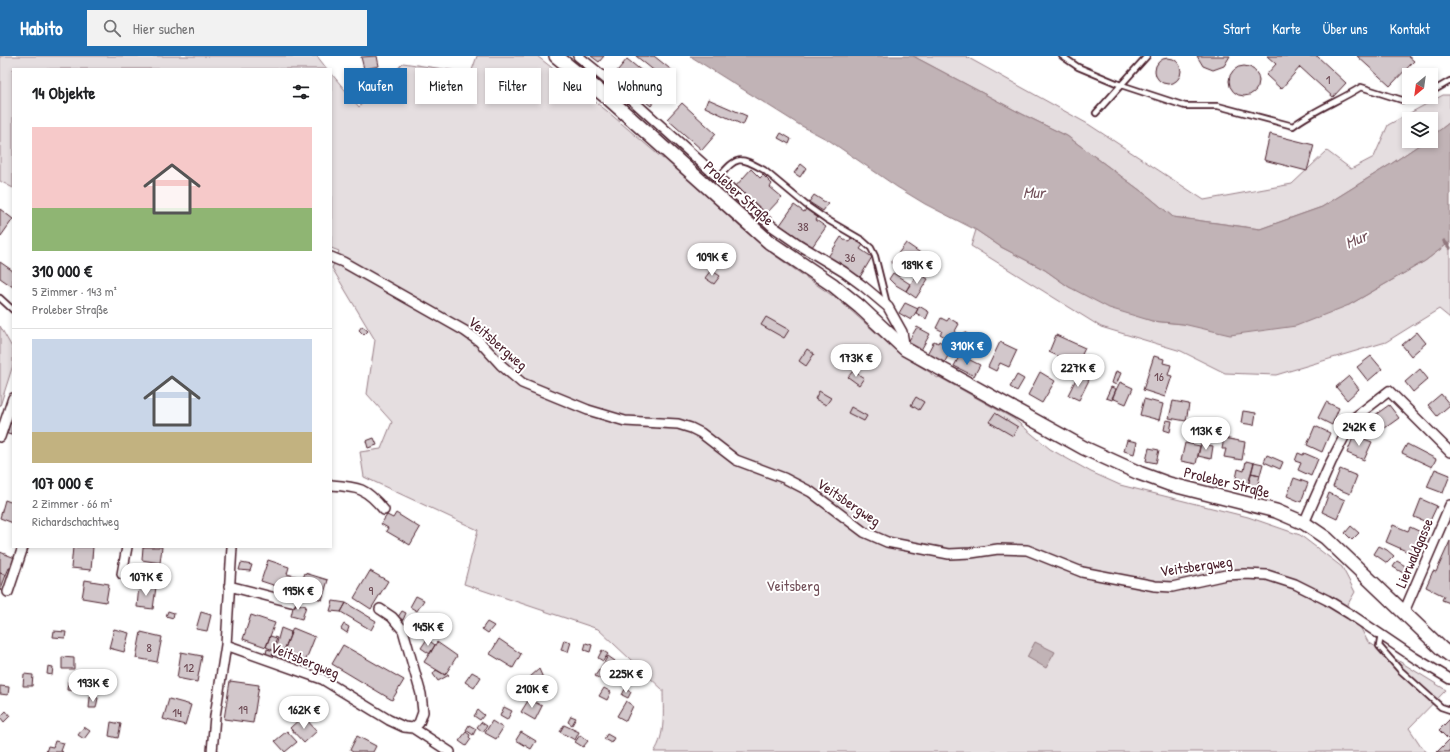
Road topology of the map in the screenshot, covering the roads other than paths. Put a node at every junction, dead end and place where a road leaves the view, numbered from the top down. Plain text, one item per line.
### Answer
1 (556, 56) edge
2 (578, 56) edge
3 (1062, 56) edge
4 (1146, 56) edge
5 (1450, 81) edge
6 (1121, 85) junction
7 (1438, 88) edge
8 (1402, 100) edge
9 (1096, 113) dead end
10 (719, 177) junction
11 (332, 257) edge
12 (0, 298) edge
13 (888, 307) junction
14 (12, 309) edge
15 (905, 349) junction
16 (12, 401) edge
17 (0, 437) edge
18 (1450, 452) edge
19 (332, 485) edge
20 (1450, 505) edge
21 (384, 510) dead end
22 (1304, 523) junction
23 (23, 548) edge
24 (127, 548) edge
25 (232, 548) edge
26 (122, 574) dead end
27 (229, 586) junction
28 (8, 592) dead end
29 (291, 602) dead end
30 (380, 609) dead end
31 (1404, 612) junction
32 (1381, 635) junction
33 (226, 645) junction
34 (1450, 655) edge
35 (1450, 679) edge
36 (1450, 710) edge
37 (413, 728) junction
38 (212, 752) edge
39 (450, 752) edge

1 - 15 main road, Proleber Straße
2 - 10 street, Proleber Straße
3 - 6 lane
4 - 6 lane
5 - 7 lane
6 - 8 lane
6 - 9 lane
10 - 13 street, Proleber Straße
10 - 13 lane
11 - 32 street, Veitsbergweg
12 - 14 lane
13 - 15 street, Proleber Straße
15 - 22 main road, Proleber Straße
16 - 17 street
18 - 22 street
19 - 21 street
20 - 31 street, Lierwaldgasse
22 - 31 main road, Proleber Straße
23 - 28 street
24 - 26 street
25 - 27 street
27 - 29 street
27 - 33 street
30 - 37 street
31 - 34 main road, Proleber Straße
32 - 35 street, Veitsbergweg
32 - 36 lane
33 - 37 street, Veitsbergweg
33 - 38 street
37 - 39 street, Veitsbergweg

